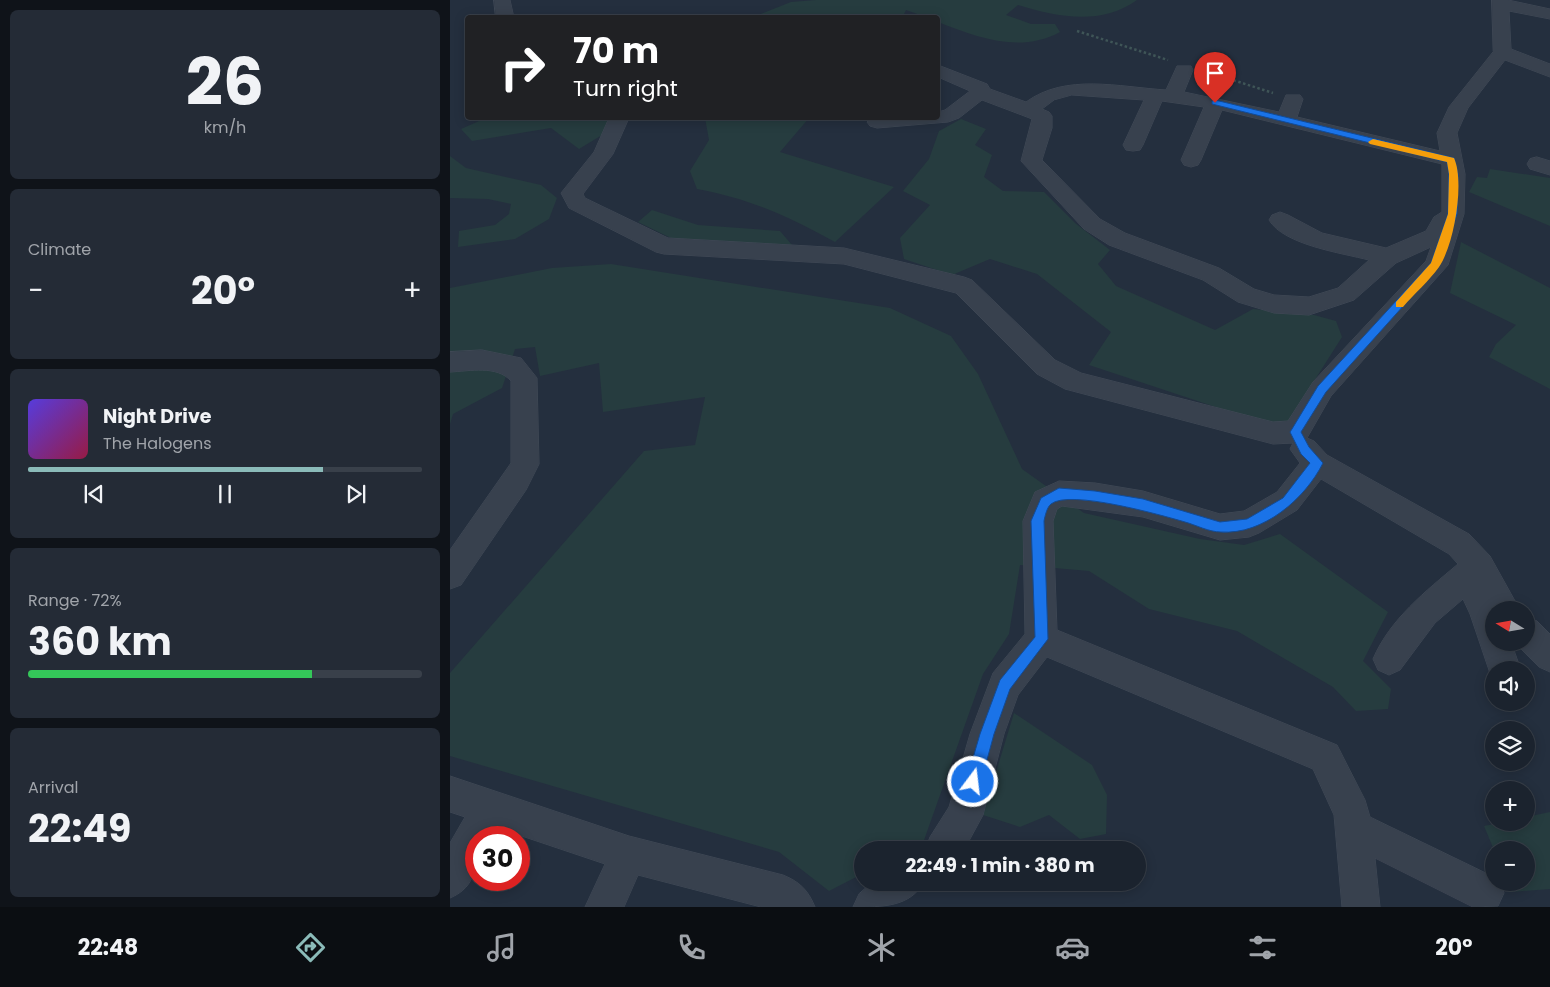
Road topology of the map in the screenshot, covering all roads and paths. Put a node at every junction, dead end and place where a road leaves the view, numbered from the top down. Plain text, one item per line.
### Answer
1 (502, 0) edge
2 (1501, 2) edge
3 (1550, 14) edge
4 (504, 15) edge
5 (1077, 31) dead end
6 (1502, 52) junction
7 (1184, 67) junction
8 (940, 71) edge
9 (1550, 71) edge
10 (980, 92) junction
11 (1165, 95) junction
12 (1293, 99) joint
13 (1215, 103) junction
14 (1029, 109) junction
15 (940, 118) edge
16 (618, 120) edge
17 (909, 120) edge
18 (1286, 121) junction
19 (877, 122) dead end
20 (1133, 145) dead end
21 (1191, 160) dead end
22 (1451, 160) junction
23 (1453, 214) junction
24 (1280, 220) dead end
25 (1388, 257) junction
26 (450, 362) edge
27 (1296, 432) junction
28 (1317, 463) junction
29 (1473, 571) junction
30 (450, 575) edge
31 (1497, 601) edge
32 (1485, 612) edge
33 (1041, 639) junction
34 (1535, 641) edge
35 (1550, 656) edge
36 (1389, 659) dead end
37 (450, 794) edge
38 (490, 808) junction
39 (1354, 828) junction
40 (949, 841) edge
41 (629, 854) junction
42 (450, 879) edge
43 (893, 891) edge
44 (1485, 893) dead end
45 (604, 907) edge
46 (796, 907) edge
47 (872, 907) edge
48 (1361, 907) edge

1 - 4 street
2 - 3 street
2 - 6 street
5 - 7 path
6 - 9 street
6 - 22 street
7 - 11 street
7 - 12 path
8 - 10 street
10 - 14 street
10 - 15 street
11 - 13 street
11 - 14 street
11 - 20 street
12 - 18 street
13 - 18 street
13 - 21 street
14 - 25 street
16 - 27 street
17 - 19 street
18 - 22 street
22 - 23 street
23 - 25 street
23 - 27 street
24 - 25 street
26 - 30 street
27 - 28 street
28 - 29 street
28 - 33 street
29 - 31 street
29 - 32 street
29 - 36 street
33 - 39 street
33 - 40 street
34 - 35 street
37 - 38 street
38 - 41 street
38 - 42 street
39 - 44 street
39 - 48 street
41 - 45 street
41 - 46 street
43 - 47 street

